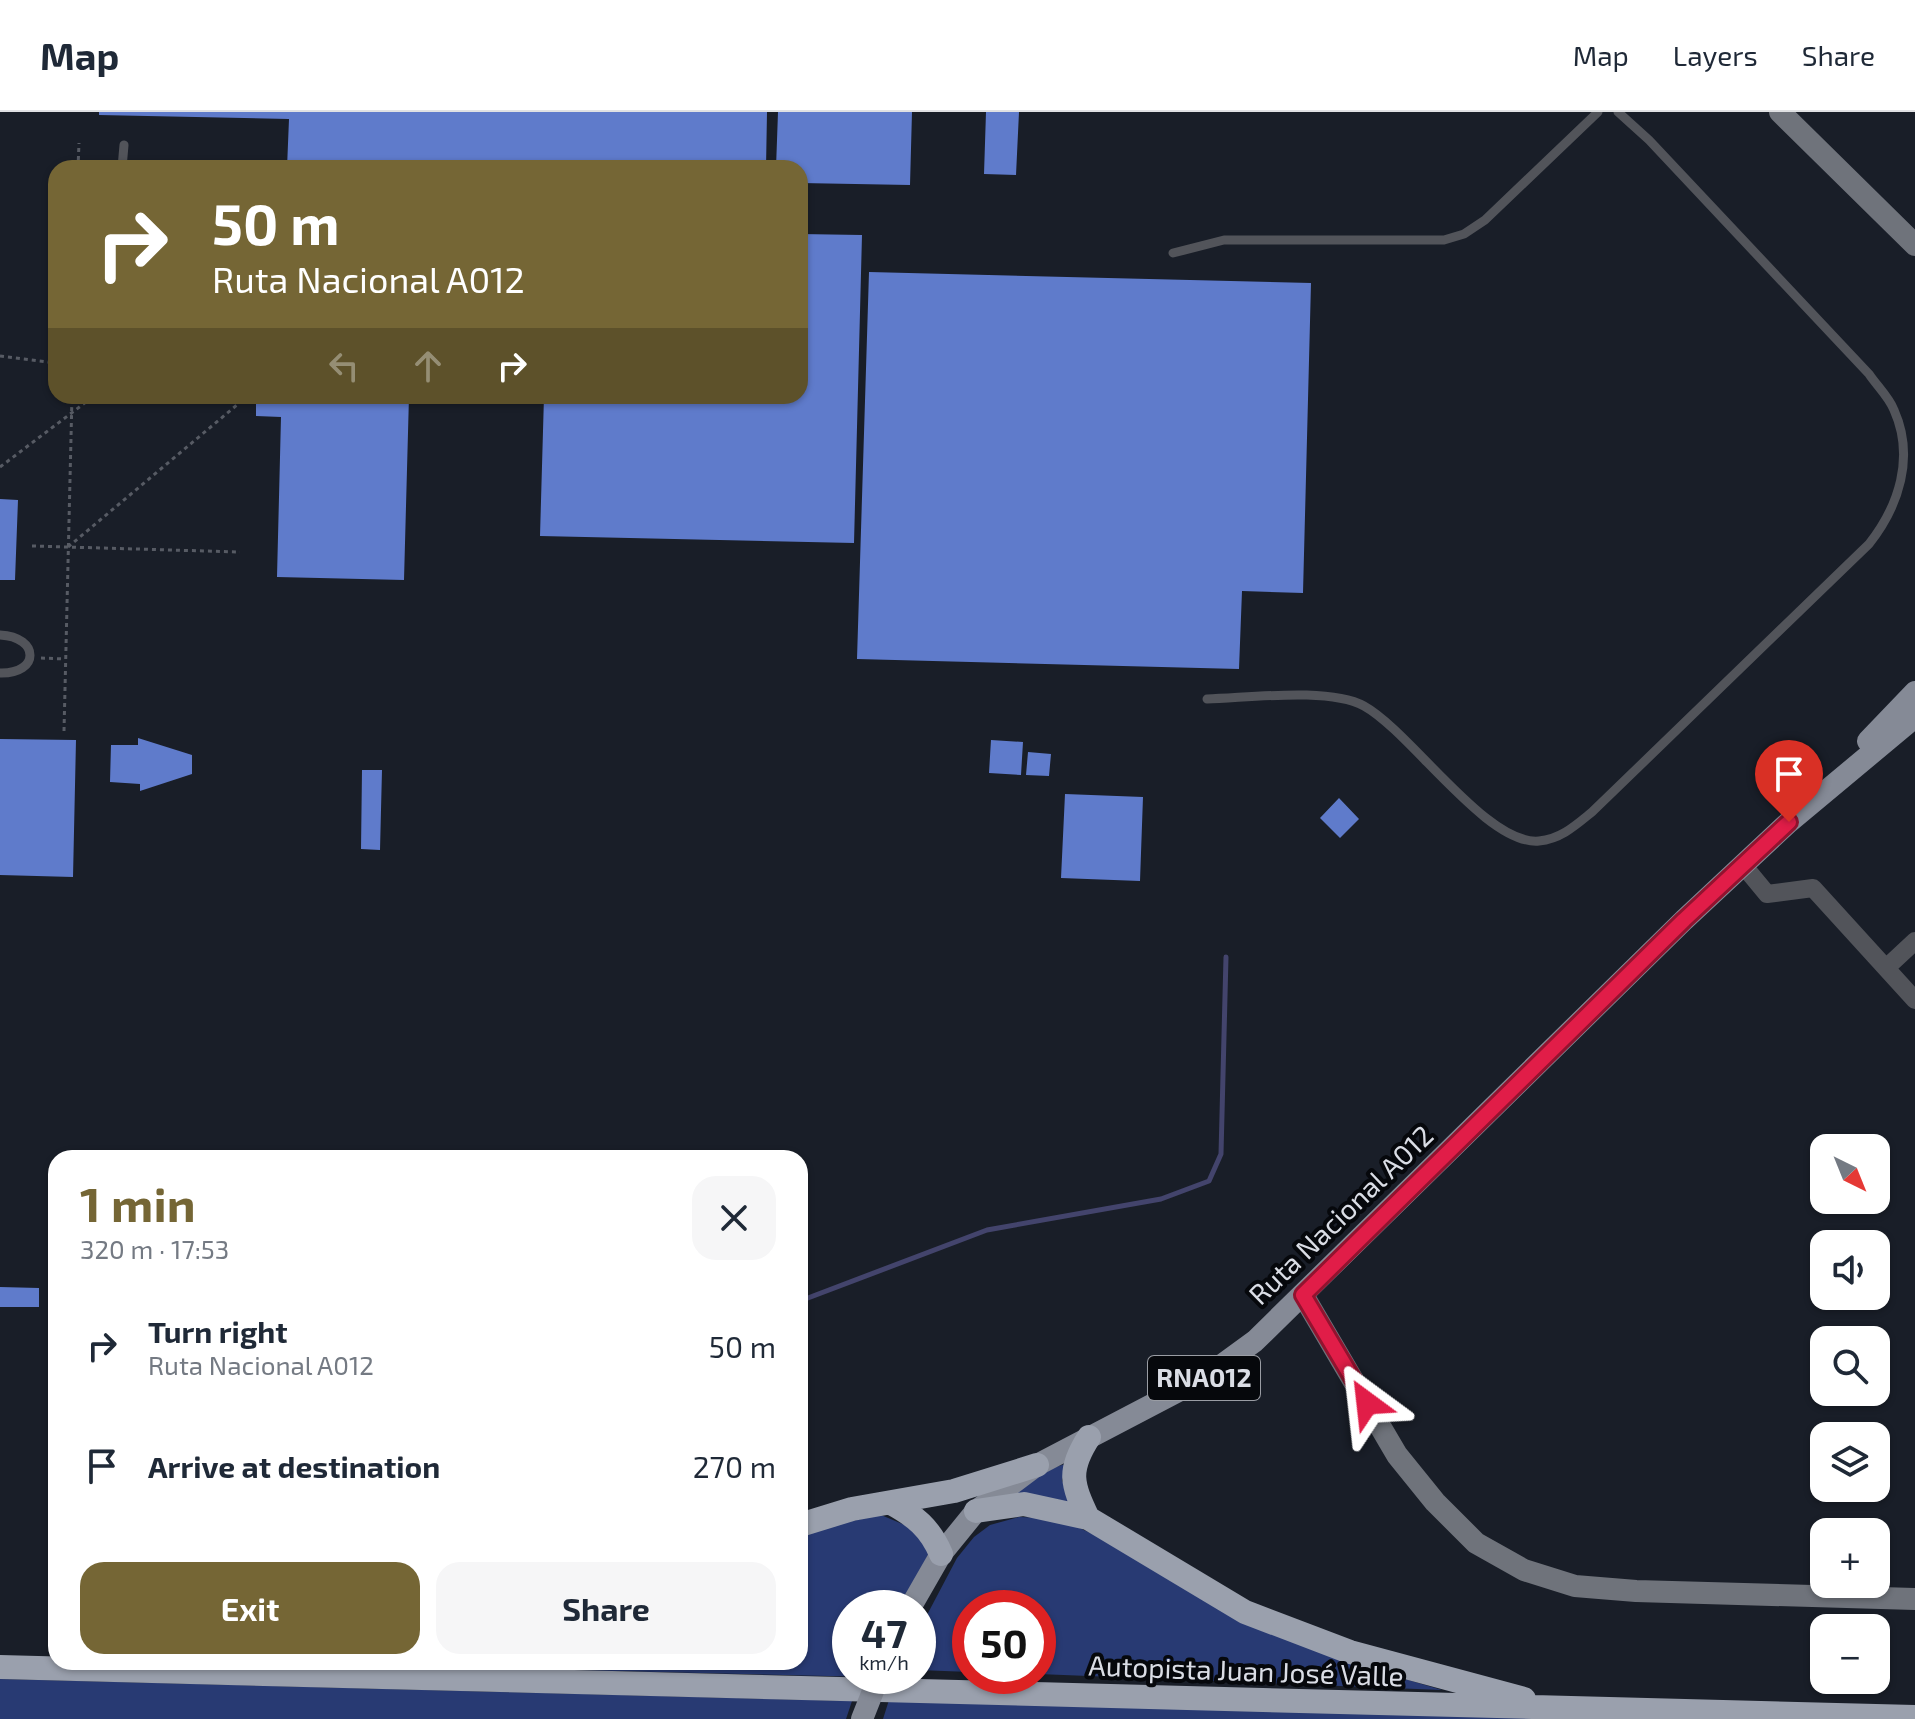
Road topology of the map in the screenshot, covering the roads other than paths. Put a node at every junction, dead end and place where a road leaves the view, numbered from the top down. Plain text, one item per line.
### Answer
1 (1598, 112) edge
2 (1618, 112) edge
3 (1780, 112) edge
4 (124, 145) dead end
5 (123, 160) edge
6 (1915, 245) edge
7 (1173, 253) dead end
8 (0, 635) edge
9 (0, 673) edge
10 (1915, 692) edge
11 (1207, 699) dead end
12 (1915, 717) edge
13 (1789, 822) junction
14 (1743, 865) junction
15 (1915, 941) edge
16 (1886, 968) junction
17 (1915, 1000) edge
18 (1303, 1295) junction
19 (1089, 1437) junction
20 (1037, 1465) junction
21 (891, 1503) junction
22 (976, 1511) junction
23 (1088, 1518) junction
24 (808, 1523) edge
25 (941, 1554) junction
26 (920, 1590) edge
27 (1915, 1599) edge
28 (0, 1667) edge
29 (48, 1667) edge
30 (319, 1670) edge
31 (872, 1694) edge
32 (1565, 1710) junction
33 (1915, 1717) edge
34 (862, 1719) edge

1 - 7 lane
2 - 11 lane
3 - 6 main road
4 - 5 lane
8 - 9 lane
10 - 13 main road, Ruta Nacional A012 / RNA012
12 - 13 main road, Ruta Nacional A012 / RNA012
13 - 14 main road, Ruta Nacional A012 / RNA012
14 - 16 street
14 - 18 main road, Ruta Nacional A012 / RNA012
15 - 16 street
16 - 17 street
18 - 19 main road, Ruta Nacional A012 / RNA012
18 - 27 main road
19 - 20 main road, Ruta Nacional A012 / RNA012
19 - 23 highway
20 - 21 highway
20 - 22 main road, Ruta Nacional A012 / RNA012
21 - 24 highway
21 - 25 highway
22 - 23 highway
22 - 25 main road, Ruta Nacional A012 / RNA012
23 - 32 highway
25 - 26 main road, Ruta Nacional A012 / RNA012
28 - 29 highway, Autopista Juan José Valle
30 - 32 highway, Autopista Juan José Valle
31 - 34 main road, bridge
32 - 33 highway, Autopista Juan José Valle

